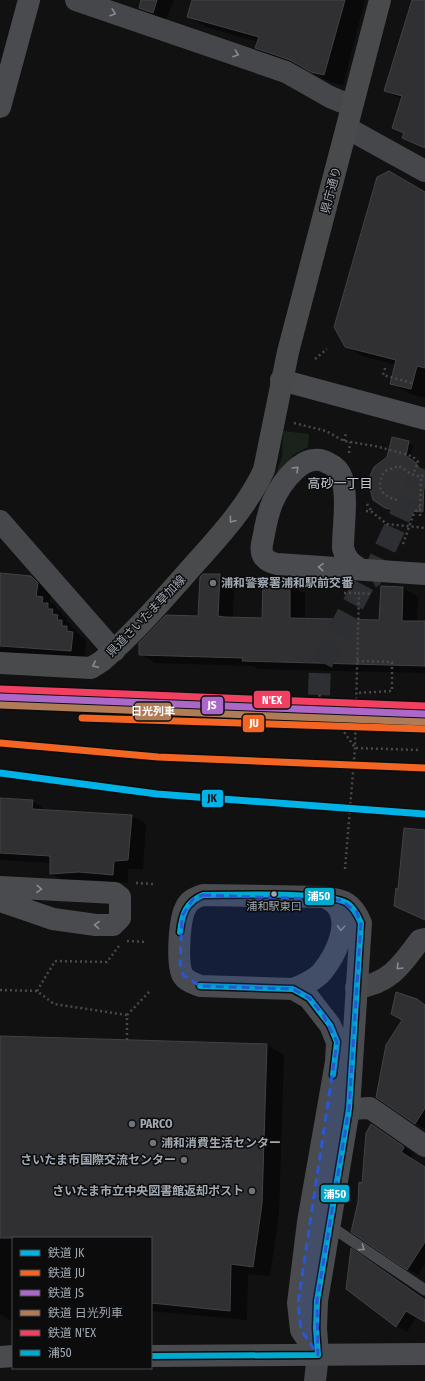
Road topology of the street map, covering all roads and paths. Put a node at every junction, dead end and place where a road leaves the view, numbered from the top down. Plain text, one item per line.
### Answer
1 (29, 0) edge
2 (76, 0) edge
3 (380, 0) edge
4 (3, 84) edge
5 (352, 106) junction
6 (0, 107) edge
7 (347, 128) junction
8 (425, 171) edge
9 (327, 349) dead end
10 (315, 358) dead end
11 (385, 368) dead end
12 (281, 380) junction
13 (412, 383) dead end
14 (425, 419) edge
15 (291, 422) dead end
16 (346, 433) dead end
17 (344, 441) junction
18 (425, 473) edge
19 (414, 475) junction
20 (421, 477) junction
21 (425, 479) edge
22 (255, 489) junction
23 (397, 500) dead end
24 (273, 501) junction
25 (420, 507) junction
26 (360, 511) dead end
27 (420, 516) dead end
28 (0, 521) edge
29 (408, 527) junction
30 (425, 528) edge
31 (403, 544) dead end
32 (360, 569) junction
33 (425, 574) edge
34 (344, 593) dead end
35 (359, 593) junction
36 (373, 594) dead end
37 (114, 651) junction
38 (357, 662) junction
39 (0, 663) edge
40 (357, 693) junction
41 (319, 695) tunnel mouth
42 (355, 748) junction
43 (420, 750) dead end
44 (345, 869) dead end
45 (0, 887) edge
46 (324, 897) junction
47 (0, 901) edge
48 (425, 939) edge
49 (123, 940) dead end
50 (356, 988) junction
51 (293, 989) junction
52 (0, 990) edge
53 (36, 991) junction
54 (150, 991) dead end
55 (127, 1015) junction
56 (127, 1040) dead end
57 (345, 1043) junction
58 (349, 1109) junction
59 (425, 1146) edge
60 (330, 1226) junction
61 (425, 1290) edge
62 (425, 1354) edge
63 (318, 1355) junction
64 (0, 1356) edge
65 (12, 1356) edge
66 (152, 1356) edge
67 (315, 1381) edge

1 - 4 street
2 -> 5 street
3 - 5 main road, 県庁通り
4 - 6 street
5 - 7 main road, 県庁通り
7 - 8 street
7 - 12 main road, 県庁通り
9 - 10 path
11 - 13 path
12 - 14 street
12 - 22 main road, 県庁通り
15 - 17 path
16 - 17 path
17 - 19 path
18 - 20 path
19 - 20 path
19 - 23 path
20 - 21 path
20 - 25 path
22 - 24 street
22 -> 37 main road, 県道さいたま草加線
32 -> 24 street
24 -> 32 street
25 - 27 path
25 - 29 path
26 - 29 path
28 - 37 street
29 - 30 path
29 - 31 path
32 - 33 street
34 - 35 path
35 - 36 path
35 - 38 path
37 -> 39 main road, 県道さいたま草加線
38 - 40 path
38 - 40 path
40 - 42 path
41 - 42 path
42 - 43 path
42 - 44 path
45 -> 47 street
46 - 50 street
46 -> 51 street
46 - 51 street
48 -> 50 street
49 - 53 path
50 - 57 street
51 - 57 street
52 - 53 path
53 - 55 path
54 - 55 path
55 - 56 path
57 - 58 street
57 - 63 street
58 - 59 street
58 - 60 street
60 -> 61 lane
60 - 63 street
62 - 63 street
63 - 66 street
63 - 67 street
64 - 65 street

